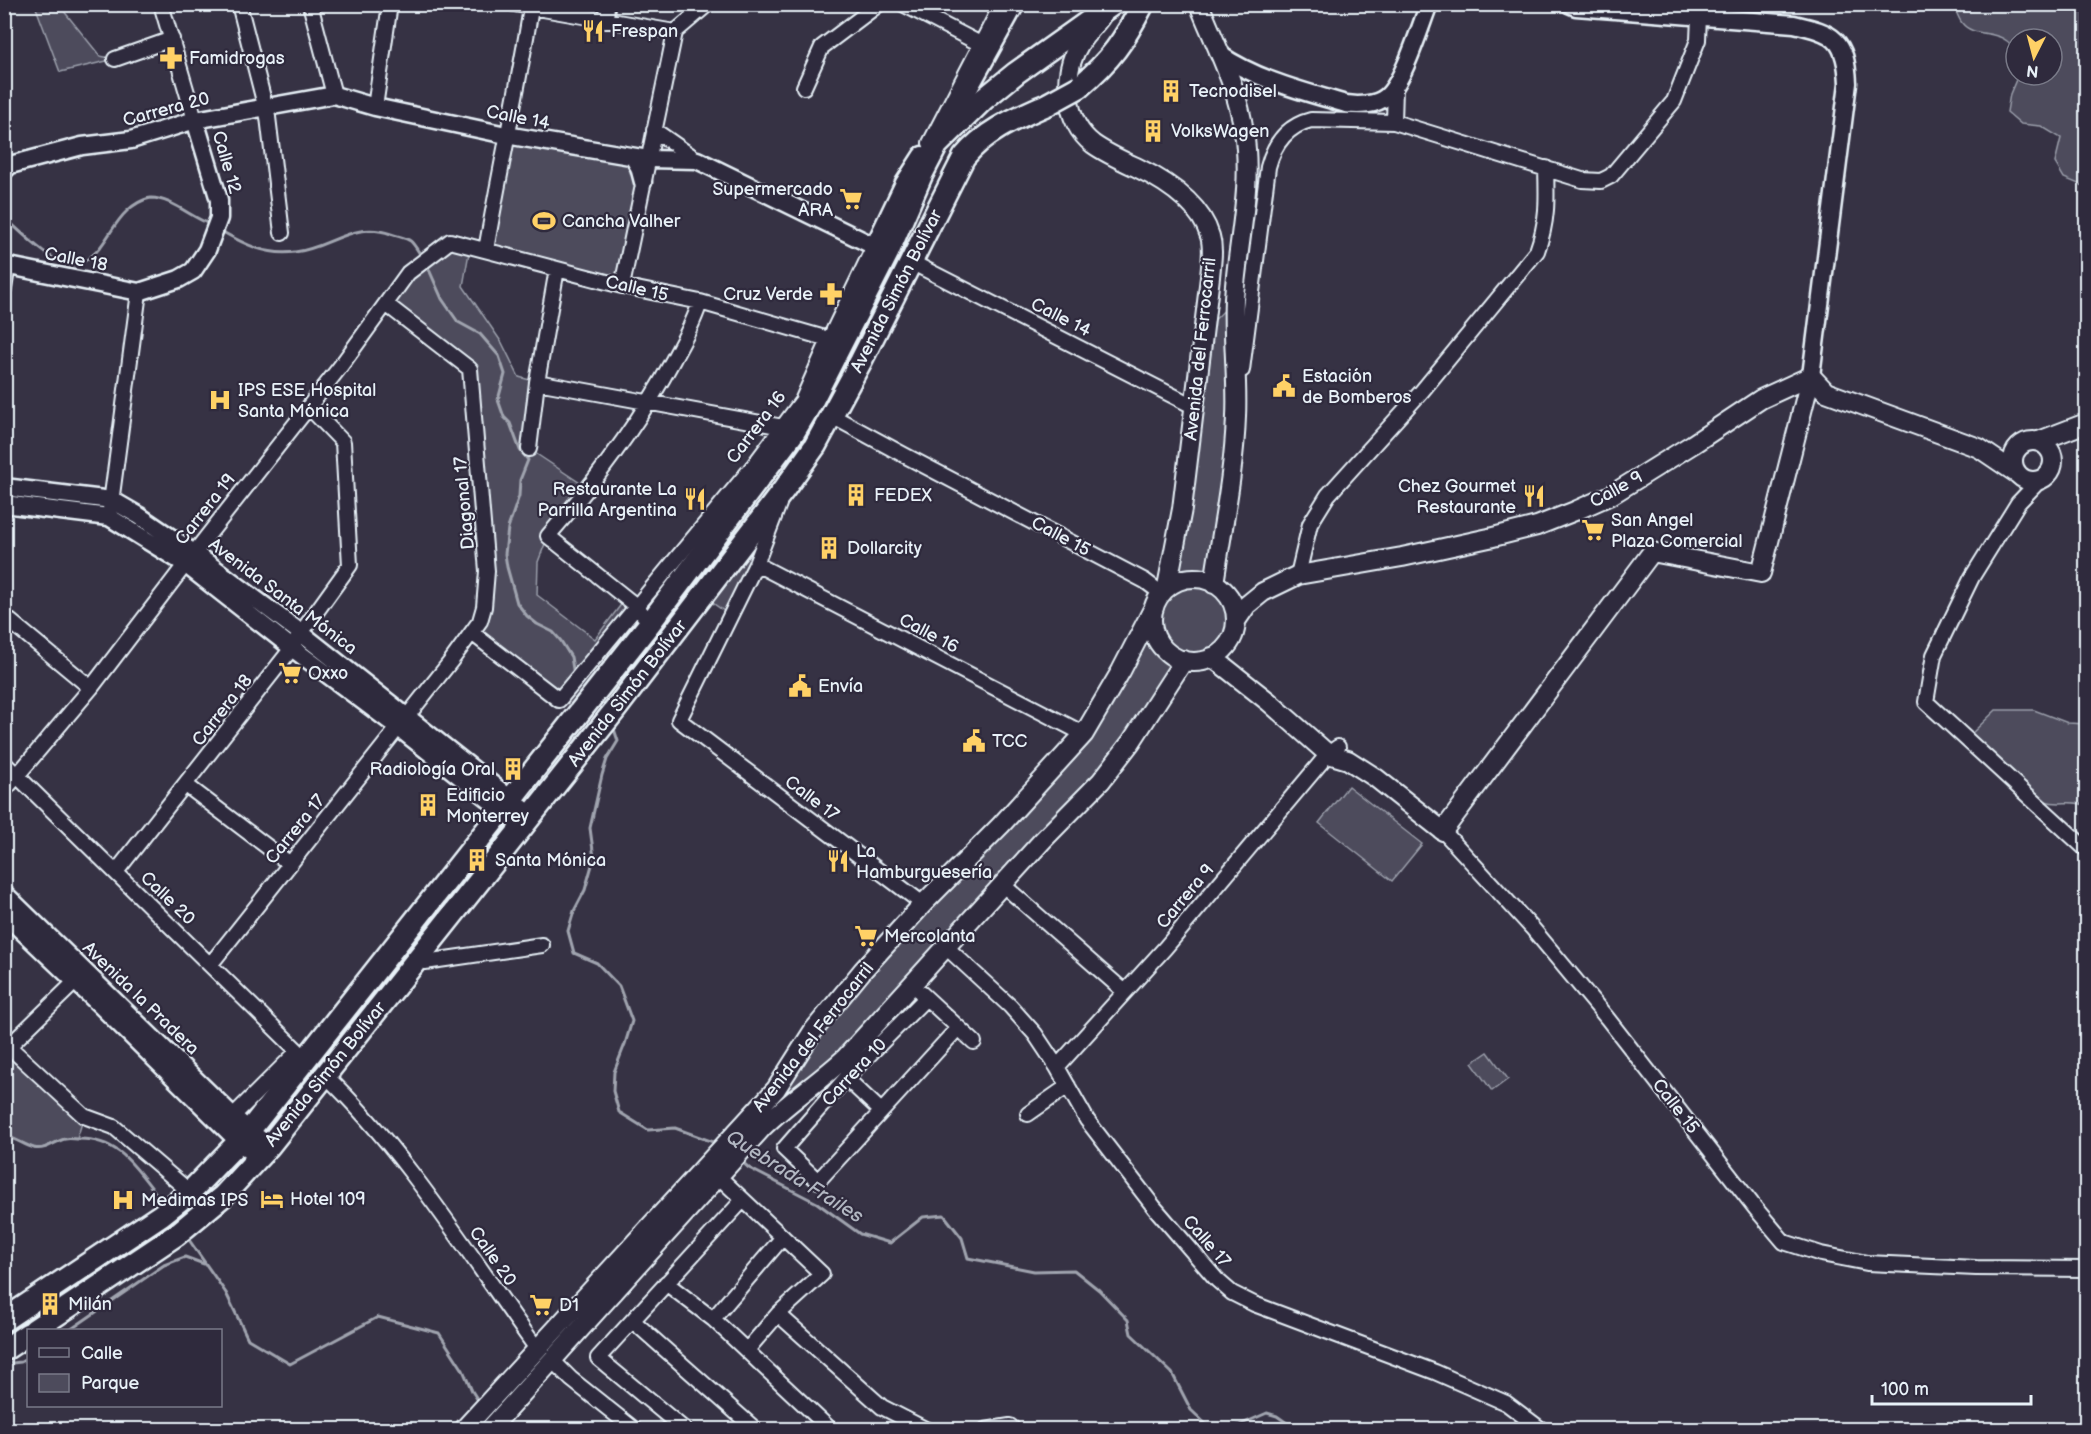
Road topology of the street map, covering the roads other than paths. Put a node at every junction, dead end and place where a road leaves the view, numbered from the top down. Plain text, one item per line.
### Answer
1 (161, 4) edge
2 (239, 4) edge
3 (310, 4) edge
4 (390, 4) edge
5 (514, 4) edge
6 (607, 4) edge
7 (708, 4) edge
8 (879, 4) edge
9 (903, 4) edge
10 (1002, 4) edge
11 (1016, 4) edge
12 (1143, 4) edge
13 (1199, 4) edge
14 (1429, 4) edge
15 (1569, 4) edge
16 (547, 7) edge
17 (1110, 7) edge
18 (531, 8) junction
19 (1699, 17) junction
20 (606, 21) junction
21 (675, 32) junction
22 (172, 39) junction
23 (987, 47) junction
24 (1219, 54) junction
25 (115, 59) dead end
26 (804, 87) dead end
27 (1395, 88) junction
28 (334, 95) junction
29 (265, 107) junction
30 (375, 107) junction
31 (195, 120) junction
32 (1394, 122) junction
33 (654, 130) junction
34 (506, 135) junction
35 (934, 144) junction
36 (640, 158) junction
37 (698, 160) junction
38 (7, 168) edge
39 (1546, 168) junction
40 (643, 182) joint
41 (282, 233) dead end
42 (874, 246) junction
43 (486, 250) junction
44 (435, 253) joint
45 (910, 262) junction
46 (6, 264) edge
47 (557, 268) junction
48 (622, 286) junction
49 (4, 289) edge
50 (139, 292) junction
51 (700, 302) junction
52 (386, 304) junction
53 (835, 341) junction
54 (1811, 376) junction
55 (537, 382) junction
56 (649, 404) junction
57 (309, 407) junction
58 (1195, 407) junction
59 (832, 416) junction
60 (1236, 417) junction
61 (2083, 425) edge
62 (783, 427) junction
63 (2039, 441) junction
64 (1979, 448) junction
65 (529, 449) dead end
66 (2016, 449) junction
67 (2054, 461) junction
68 (2019, 475) junction
69 (2040, 480) junction
70 (4, 487) edge
71 (785, 488) junction
72 (112, 500) junction
73 (2018, 503) junction
74 (4, 504) edge
75 (109, 517) junction
76 (189, 559) junction
77 (756, 564) junction
78 (1298, 575) junction
79 (1214, 584) junction
80 (1161, 596) junction
81 (631, 602) junction
82 (4, 616) edge
83 (1236, 621) junction
84 (650, 623) junction
85 (301, 633) junction
86 (472, 633) junction
87 (292, 648) junction
88 (1217, 654) junction
89 (1184, 660) junction
90 (91, 688) junction
91 (404, 722) junction
92 (1084, 734) junction
93 (1338, 754) junction
94 (4, 763) edge
95 (19, 777) junction
96 (186, 785) junction
97 (4, 791) edge
98 (506, 804) junction
99 (526, 820) junction
100 (1443, 831) junction
101 (2086, 849) edge
102 (290, 864) junction
103 (116, 873) junction
104 (1002, 884) junction
105 (4, 893) edge
106 (923, 904) junction
107 (4, 914) edge
108 (542, 945) dead end
109 (946, 947) junction
110 (419, 957) junction
111 (210, 965) junction
112 (75, 982) junction
113 (919, 991) junction
114 (1125, 992) junction
115 (958, 1028) junction
116 (974, 1042) dead end
117 (6, 1046) edge
118 (301, 1056) junction
119 (1057, 1067) junction
120 (325, 1076) junction
121 (846, 1078) junction
122 (1068, 1086) junction
123 (881, 1111) junction
124 (1028, 1114) dead end
125 (233, 1116) junction
126 (244, 1137) junction
127 (740, 1140) junction
128 (263, 1151) junction
129 (720, 1167) junction
130 (742, 1201) junction
131 (176, 1203) junction
132 (783, 1237) junction
133 (2086, 1269) edge
134 (666, 1283) junction
135 (778, 1314) junction
136 (712, 1319) junction
137 (4, 1320) edge
138 (633, 1321) junction
139 (35, 1329) edge
140 (27, 1335) edge
141 (4, 1350) edge
142 (747, 1350) junction
143 (544, 1355) junction
144 (467, 1425) edge
145 (489, 1430) edge
146 (635, 1430) edge
147 (685, 1430) edge
148 (756, 1430) edge
149 (831, 1430) edge
150 (927, 1430) edge
151 (985, 1430) edge
152 (1014, 1430) edge
153 (1542, 1430) edge

1 - 22 street, Calle 12
2 - 29 street
3 - 28 street
4 - 30 street
5 - 18 street
6 - 20 street
7 - 21 street
8 - 26 street
9 - 23 street
10 - 23 street, Carrera 16
11 - 23 street, Carrera 16
12 - 45 main road, Avenida Simón Bolívar, bridge
13 - 24 main road, Avenida del Ferrocarril
14 - 27 street
15 - 19 street
16 - 18 street
16 - 20 street
17 - 35 main road, Avenida Simón Bolívar
17 - 58 main road, Avenida del Ferrocarril
18 - 34 street
19 - 39 street
19 - 54 street
20 - 21 street
21 - 33 street
22 - 25 street
22 - 31 street, Calle 12
23 - 35 street, Carrera 16
24 - 27 street
24 - 60 main road, Avenida del Ferrocarril
27 - 32 street
28 - 29 street, Carrera 20
28 - 30 street, Calle 14
29 - 31 street, Carrera 20
29 - 41 street
30 - 34 street, Calle 14
31 - 38 street, Carrera 20
31 - 50 street, Calle 12
32 - 39 street
32 - 60 street
33 - 36 street
33 - 37 street, Calle 14
34 - 36 street, Calle 14
34 - 43 street
35 - 42 street, Carrera 16
35 - 53 main road, Avenida Simón Bolívar
36 - 37 street, Calle 14
36 - 40 street
37 - 42 street, Calle 14
39 - 78 street
40 - 48 street
42 - 53 street, Carrera 16
43 - 44 street, Calle 15
43 - 47 street, Calle 15
44 - 52 street, Carrera 19
45 - 58 street, Calle 14
45 - 59 main road, Avenida Simón Bolívar
46 - 49 street
46 - 50 street, Calle 18
47 - 48 street, Calle 15
47 - 55 street
48 - 51 street, Calle 15
50 - 72 street
51 - 53 street, Calle 15
51 - 56 street
52 - 57 street, Carrera 19
52 - 86 street, Diagonal 17
53 - 62 street, Carrera 16
53 - 84 main road, Avenida Simón Bolívar
54 - 64 main road
54 - 78 main road, Calle 9
54 - 100 main road
55 - 56 street
55 - 65 street
56 - 62 street
56 - 81 street
57 - 76 street, Carrera 19
57 - 85 street, Carrera 18
58 - 80 main road, Avenida del Ferrocarril
59 - 71 main road, Avenida Simón Bolívar
59 - 80 street, Calle 15
60 - 79 main road, Avenida del Ferrocarril
61 - 63 main road
61 - 67 main road
62 - 81 street, Carrera 16
63 - 66 main road
63 - 67 main road
64 - 66 main road
64 - 68 main road
66 - 68 main road
67 - 69 main road
68 - 69 main road
68 - 73 street
69 - 73 street
70 - 72 street, Avenida Santa Mónica
71 - 77 street
71 - 99 main road, Avenida Simón Bolívar
72 - 75 street
72 - 76 street, Avenida Santa Mónica
73 - 101 street
74 - 75 street, Avenida Santa Mónica
75 - 76 street, Avenida Santa Mónica
76 - 85 street, Avenida Santa Mónica
76 - 87 street, Avenida Santa Mónica
76 - 90 street, Carrera 19
77 - 92 street, Calle 16
77 - 106 street, Calle 17
78 - 83 main road, Calle 9
79 - 80 main road
79 - 83 main road
80 - 89 main road
80 - 92 main road, Avenida del Ferrocarril
81 - 84 street
81 - 86 street, Carrera 16
82 - 90 street
83 - 88 main road
84 - 98 main road, Avenida Simón Bolívar
85 - 87 street, Carrera 18
85 - 91 street, Avenida Santa Mónica
86 - 91 street, Diagonal 17
87 - 91 street, Avenida Santa Mónica
87 - 96 street, Carrera 18
88 - 89 main road
88 - 93 main road, Calle 15
89 - 104 main road, Avenida del Ferrocarril
90 - 95 street, Carrera 19
91 - 98 street, Avenida Santa Mónica
91 - 102 street, Carrera 17
92 - 106 main road, Avenida del Ferrocarril
93 - 100 main road, Calle 15
93 - 114 street, Carrera 9
94 - 95 street, Calle 20
95 - 97 street, Carrera 19
95 - 103 street, Calle 20
96 - 102 street
96 - 103 street, Carrera 18
98 - 99 street
98 - 118 main road, Avenida Simón Bolívar
99 - 110 main road, Avenida Simón Bolívar
100 - 133 street, Calle 15
102 - 111 street, Carrera 17
103 - 111 street, Calle 20
104 - 109 main road, Avenida del Ferrocarril
104 - 114 street
105 - 125 street, Avenida la Pradera
106 - 127 main road, Avenida del Ferrocarril
107 - 112 street, Avenida la Pradera
108 - 110 street
109 - 113 main road, Avenida del Ferrocarril
109 - 119 street, Calle 17
110 - 120 main road, Avenida Simón Bolívar
111 - 118 street, Calle 20
112 - 117 street
112 - 126 street, Avenida la Pradera
113 - 115 street
113 - 121 street, Carrera 10
113 - 127 main road, Avenida del Ferrocarril
114 - 119 street, Carrera 9
115 - 116 street
115 - 123 street
117 - 131 street
118 - 125 street
118 - 126 main road, Avenida Simón Bolívar
119 - 122 street, Calle 17
120 - 128 main road, Avenida Simón Bolívar
120 - 143 street, Calle 20
121 - 123 street
121 - 123 street, Carrera 10
122 - 124 street
122 - 153 street, Calle 17
125 - 126 street, Avenida la Pradera
126 - 128 street
126 - 131 main road, Avenida Simón Bolívar
127 - 129 main road, Avenida del Ferrocarril
128 - 139 main road, Avenida Simón Bolívar
129 - 130 street
129 - 143 main road, Avenida del Ferrocarril
130 - 132 street
130 - 134 street
131 - 137 main road, Avenida Simón Bolívar
132 - 135 street
132 - 136 street
134 - 136 street
134 - 138 street
135 - 142 street
135 - 150 street
136 - 142 street
138 - 147 street
138 - 148 street
140 - 141 main road
142 - 149 street
143 - 144 main road, Avenida del Ferrocarril
143 - 145 main road, Avenida del Ferrocarril
143 - 146 street, Calle 20
151 - 152 street

